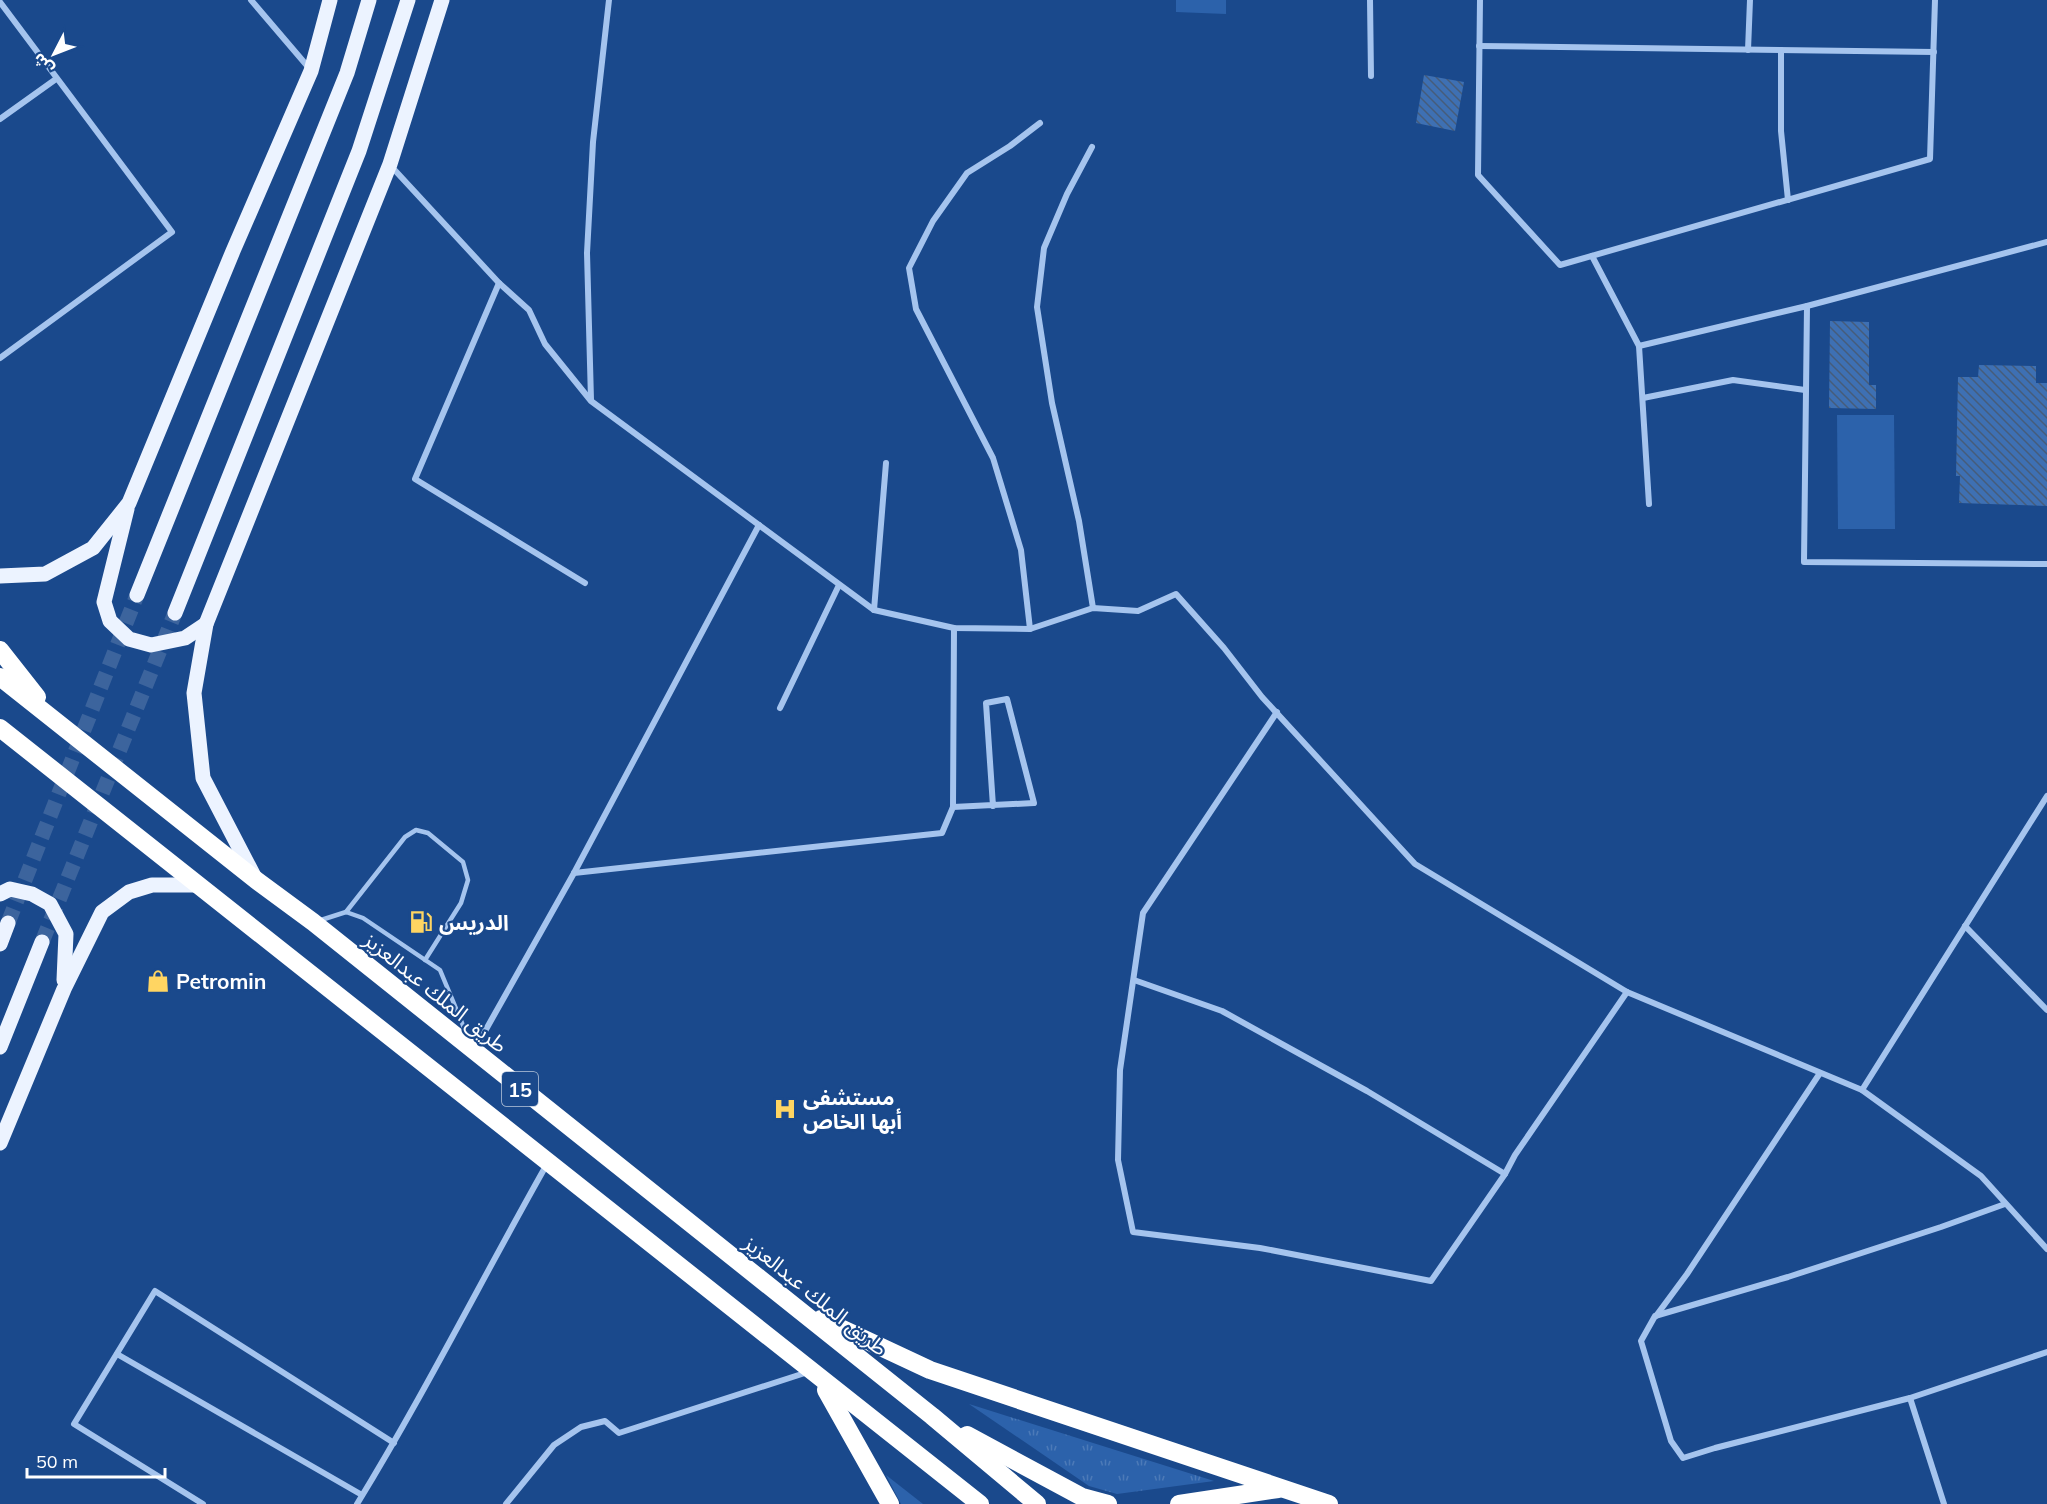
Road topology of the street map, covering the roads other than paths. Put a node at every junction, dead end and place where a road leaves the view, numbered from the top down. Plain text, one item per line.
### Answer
1 (251, 0) edge
2 (330, 0) edge
3 (369, 0) edge
4 (408, 0) edge
5 (442, 0) edge
6 (609, 0) edge
7 (1370, 0) edge
8 (1480, 0) edge
9 (1750, 0) edge
10 (1935, 0) edge
11 (0, 2) edge
12 (1479, 46) junction
13 (1748, 50) junction
14 (1781, 50) junction
15 (1934, 52) junction
16 (311, 71) junction
17 (1371, 76) dead end
18 (56, 79) junction
19 (0, 120) edge
20 (1040, 123) dead end
21 (1092, 147) dead end
22 (390, 164) junction
23 (1788, 200) junction
24 (2047, 242) edge
25 (1592, 256) junction
26 (499, 283) junction
27 (1807, 306) junction
28 (1639, 346) junction
29 (0, 358) edge
30 (1805, 390) junction
31 (1643, 398) junction
32 (591, 401) junction
33 (886, 464) dead end
34 (129, 503) junction
35 (1650, 504) dead end
36 (759, 525) junction
37 (2047, 564) edge
38 (0, 576) edge
39 (585, 583) dead end
40 (839, 585) junction
41 (137, 595) tunnel mouth
42 (1093, 608) junction
43 (874, 610) junction
44 (175, 612) tunnel mouth
45 (206, 624) junction
46 (954, 628) junction
47 (1030, 628) junction
48 (0, 650) edge
49 (0, 677) edge
50 (780, 708) dead end
51 (1277, 712) junction
52 (56, 722) junction
53 (0, 728) edge
54 (2046, 802) edge
55 (993, 806) junction
56 (953, 807) junction
57 (574, 873) junction
58 (256, 880) junction
59 (197, 885) junction
60 (0, 894) edge
61 (346, 912) junction
62 (313, 922) junction
63 (8, 923) tunnel mouth
64 (1965, 926) junction
65 (42, 942) tunnel mouth
66 (0, 944) edge
67 (425, 960) junction
68 (1134, 980) junction
69 (64, 989) junction
70 (1627, 992) junction
71 (2047, 1011) edge
72 (0, 1047) edge
73 (473, 1052) junction
74 (1820, 1073) junction
75 (1862, 1090) junction
76 (0, 1143) edge
77 (547, 1163) junction
78 (1505, 1174) junction
79 (2006, 1204) junction
80 (2047, 1235) edge
81 (2040, 1241) junction
82 (2047, 1249) edge
83 (792, 1305) junction
84 (1655, 1316) junction
85 (2047, 1352) edge
86 (117, 1354) junction
87 (815, 1375) junction
88 (1910, 1398) junction
89 (932, 1416) junction
90 (394, 1443) junction
91 (951, 1481) junction
92 (1282, 1489) junction
93 (362, 1496) junction
94 (203, 1504) edge
95 (357, 1504) edge
96 (506, 1504) edge
97 (890, 1504) edge
98 (966, 1504) edge
99 (980, 1504) edge
100 (1037, 1504) edge
101 (1108, 1504) edge
102 (1179, 1504) edge
103 (1329, 1504) edge
104 (1944, 1504) edge

1 - 16 street
2 - 16 main road
3 - 41 main road
4 - 44 main road
5 - 22 main road
6 - 32 street
7 - 17 street
8 - 12 street
9 - 13 street
10 - 15 street
11 - 18 street
12 - 13 street
12 - 25 street
13 - 14 street
14 - 15 street
14 - 23 street
15 - 23 street
16 - 34 main road
18 - 19 street
18 - 29 street
20 - 47 street
21 - 42 street
22 - 26 street
22 - 45 main road
23 - 25 street
24 - 27 street
25 - 28 street
26 - 32 street
26 - 39 street
27 - 28 street
27 - 30 street
28 - 31 street
30 - 31 street
30 - 37 street
31 - 35 street
32 - 36 street
33 - 43 street
34 - 38 main road
34 - 45 main road
36 - 40 street
36 - 57 street
40 - 43 street
40 - 50 street
42 - 47 street
42 - 51 street
43 - 46 street
45 - 58 main road
46 - 47 street
46 - 56 street
48 - 52 highway
49 - 52 highway, طريق الملك عبدالعزيز / 15
51 - 68 street
51 - 70 street
52 - 58 highway, طريق الملك عبدالعزيز / 15
53 - 59 highway, 15
54 - 64 street
55 - 55 street
55 - 56 street
56 - 57 street
57 - 73 street
58 - 62 highway, طريق الملك عبدالعزيز / 15
59 - 69 main road
59 - 77 highway, 15
60 - 69 main road
61 - 62 lane
61 - 67 lane
61 - 67 lane
62 - 73 highway, طريق الملك عبدالعزيز / 15
63 - 66 main road
64 - 71 street
64 - 75 street
65 - 72 main road
67 - 73 lane
68 - 78 street
68 - 78 street
69 - 76 main road
70 - 74 street
70 - 78 street
73 - 83 highway, طريق الملك عبدالعزيز / 15
74 - 75 street
74 - 84 street
75 - 79 street
77 - 87 highway, 15
77 - 90 street
79 - 81 street
79 - 84 street
80 - 81 street
81 - 82 street
83 - 89 highway, طريق الملك عبدالعزيز / 15
83 - 92 highway
84 - 88 street
85 - 88 street
86 - 90 street
86 - 93 street
86 - 94 street
87 - 91 highway, 15
87 - 96 street
87 - 97 highway
88 - 104 street
89 - 100 highway, طريق الملك عبدالعزيز / 15
89 - 101 highway
90 - 93 street
91 - 98 highway
91 - 99 highway, 15
92 - 102 highway
92 - 103 highway
93 - 95 street

